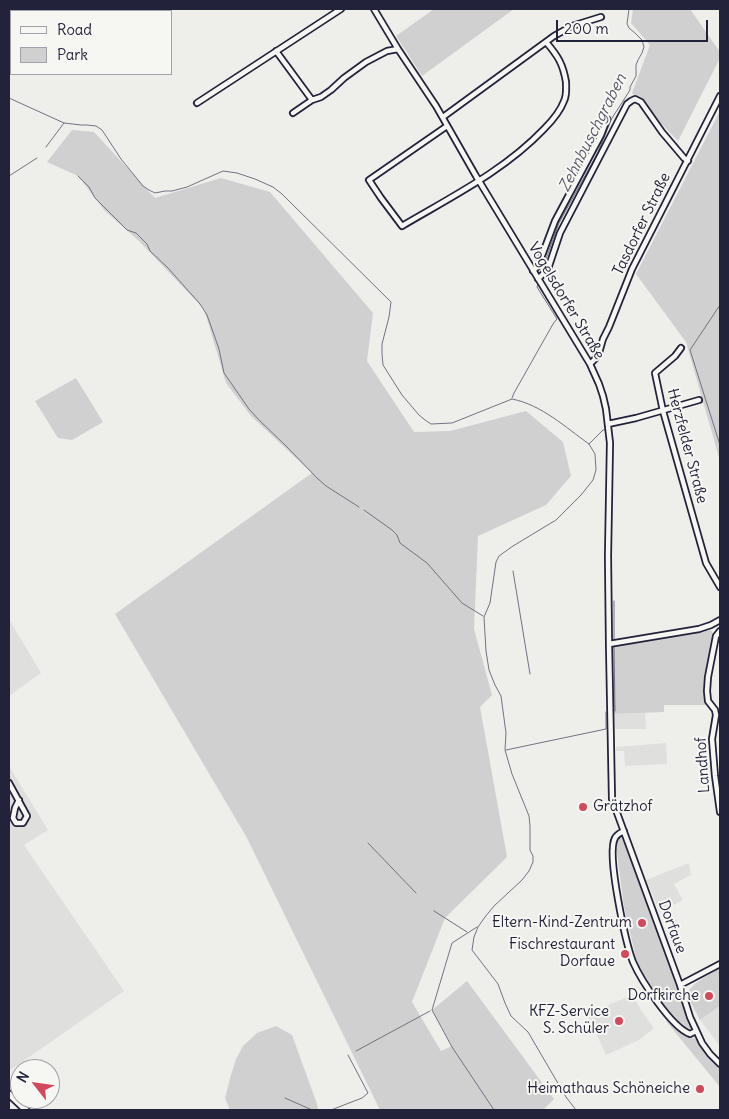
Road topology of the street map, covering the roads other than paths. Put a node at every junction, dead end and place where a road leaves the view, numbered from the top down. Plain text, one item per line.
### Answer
1 (341, 9) edge
2 (374, 9) edge
3 (601, 17) dead end
4 (546, 42) junction
5 (398, 49) junction
6 (276, 52) junction
7 (720, 96) edge
8 (312, 100) junction
9 (197, 103) dead end
10 (293, 113) dead end
11 (443, 117) junction
12 (607, 119) dead end
13 (447, 126) junction
14 (688, 161) junction
15 (479, 180) junction
16 (533, 271) junction
17 (538, 279) junction
18 (680, 348) dead end
19 (590, 364) junction
20 (699, 400) dead end
21 (663, 411) junction
22 (608, 424) junction
23 (720, 587) edge
24 (720, 620) edge
25 (720, 631) edge
26 (608, 644) junction
27 (9, 783) edge
28 (18, 800) junction
29 (720, 812) edge
30 (624, 831) junction
31 (720, 964) edge
32 (680, 985) junction
33 (696, 1031) junction
34 (720, 1064) edge
35 (9, 1094) edge
36 (26, 1110) edge

1 - 6 street
2 - 5 street, Vogelsdorfer Straße
3 - 4 street
4 - 11 street
4 - 15 street
5 - 8 street
5 - 11 street, Vogelsdorfer Straße
6 - 8 street
6 - 9 street
7 - 14 street, Tasdorfer Straße
8 - 10 street
11 - 13 street, Vogelsdorfer Straße
12 - 16 street
13 - 15 street, Vogelsdorfer Straße
13 - 15 street
14 - 17 street
14 - 19 street, Tasdorfer Straße
15 - 16 street, Vogelsdorfer Straße
16 - 17 street, Vogelsdorfer Straße
17 - 19 street, Vogelsdorfer Straße
18 - 21 street, Herzfelder Straße
19 - 22 street, Vogelsdorfer Straße
20 - 21 street
21 - 22 street
21 - 23 street, Herzfelder Straße
22 - 26 street, Vogelsdorfer Straße
24 - 26 street
25 - 29 street, Landhof
26 - 30 street, Dorfaue
27 - 28 street
28 - 28 street
30 - 32 street, Dorfaue
30 - 33 street
31 - 32 street
32 - 33 street, Dorfaue
33 - 34 street, Dorfaue
35 - 36 main road

